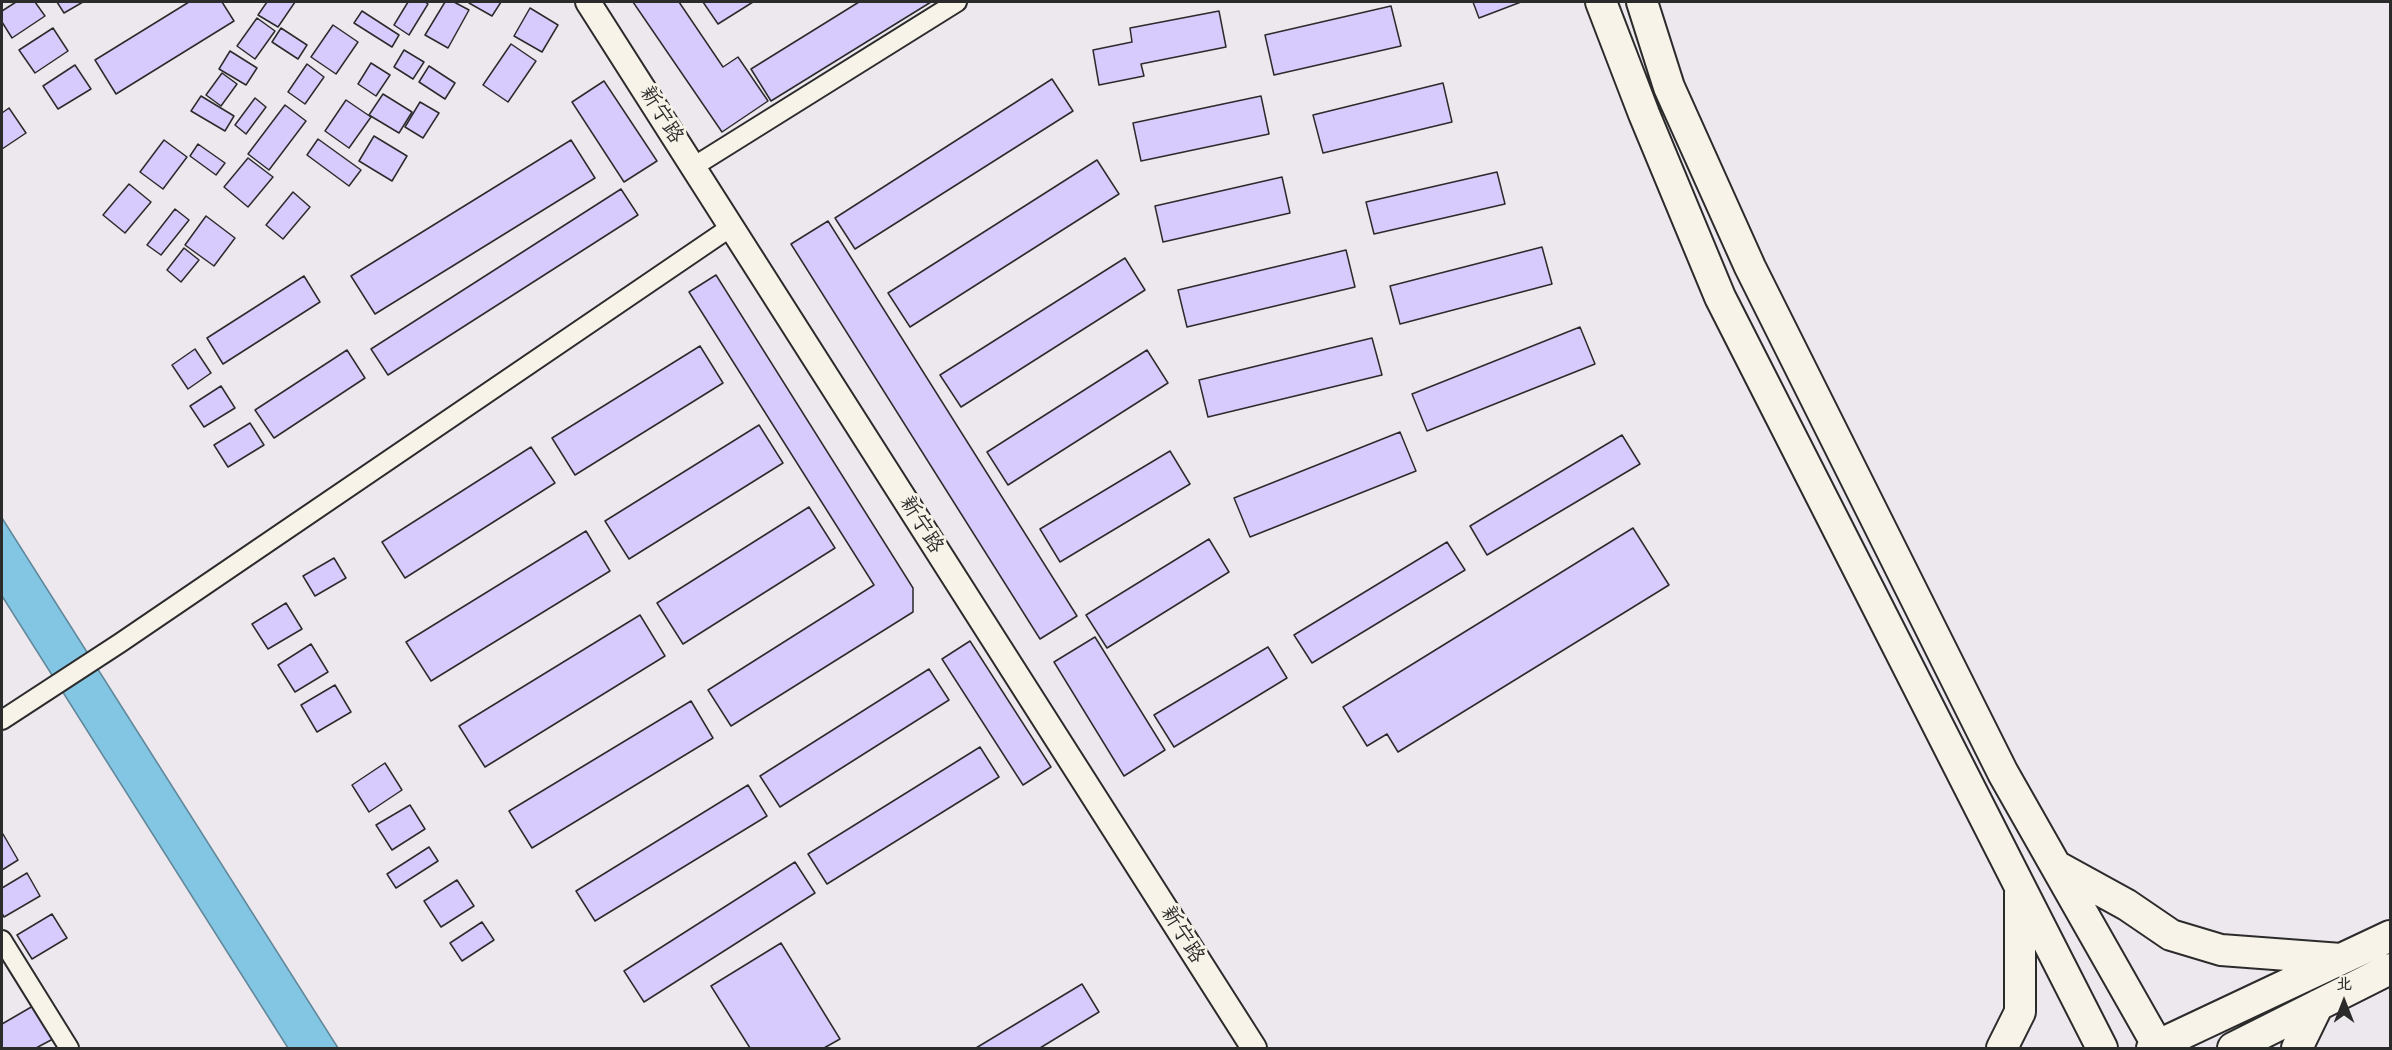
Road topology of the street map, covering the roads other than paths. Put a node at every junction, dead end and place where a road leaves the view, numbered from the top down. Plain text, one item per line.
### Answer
1 (588, 2) edge
2 (957, 2) edge
3 (1601, 2) edge
4 (1642, 2) edge
5 (693, 167) junction
6 (731, 227) junction
7 (2, 720) edge
8 (2056, 866) junction
9 (2020, 886) junction
10 (2391, 936) edge
11 (2, 940) edge
12 (2340, 959) junction
13 (2391, 969) edge
14 (2318, 1005) junction
15 (69, 1048) edge
16 (1254, 1048) edge
17 (2002, 1048) edge
18 (2102, 1048) edge
19 (2156, 1048) edge
20 (2233, 1048) edge
21 (2297, 1048) edge

1 - 5 street, 新宁路
2 - 5 street
3 - 9 main road
4 - 8 main road
5 - 6 street, 新宁路
6 - 7 street
6 - 16 street, 新宁路
8 - 12 main road
8 - 19 main road
9 - 17 main road
9 - 18 main road
10 - 12 main road
11 - 15 street
12 - 19 main road
13 - 14 main road
14 - 20 main road
14 - 21 main road

